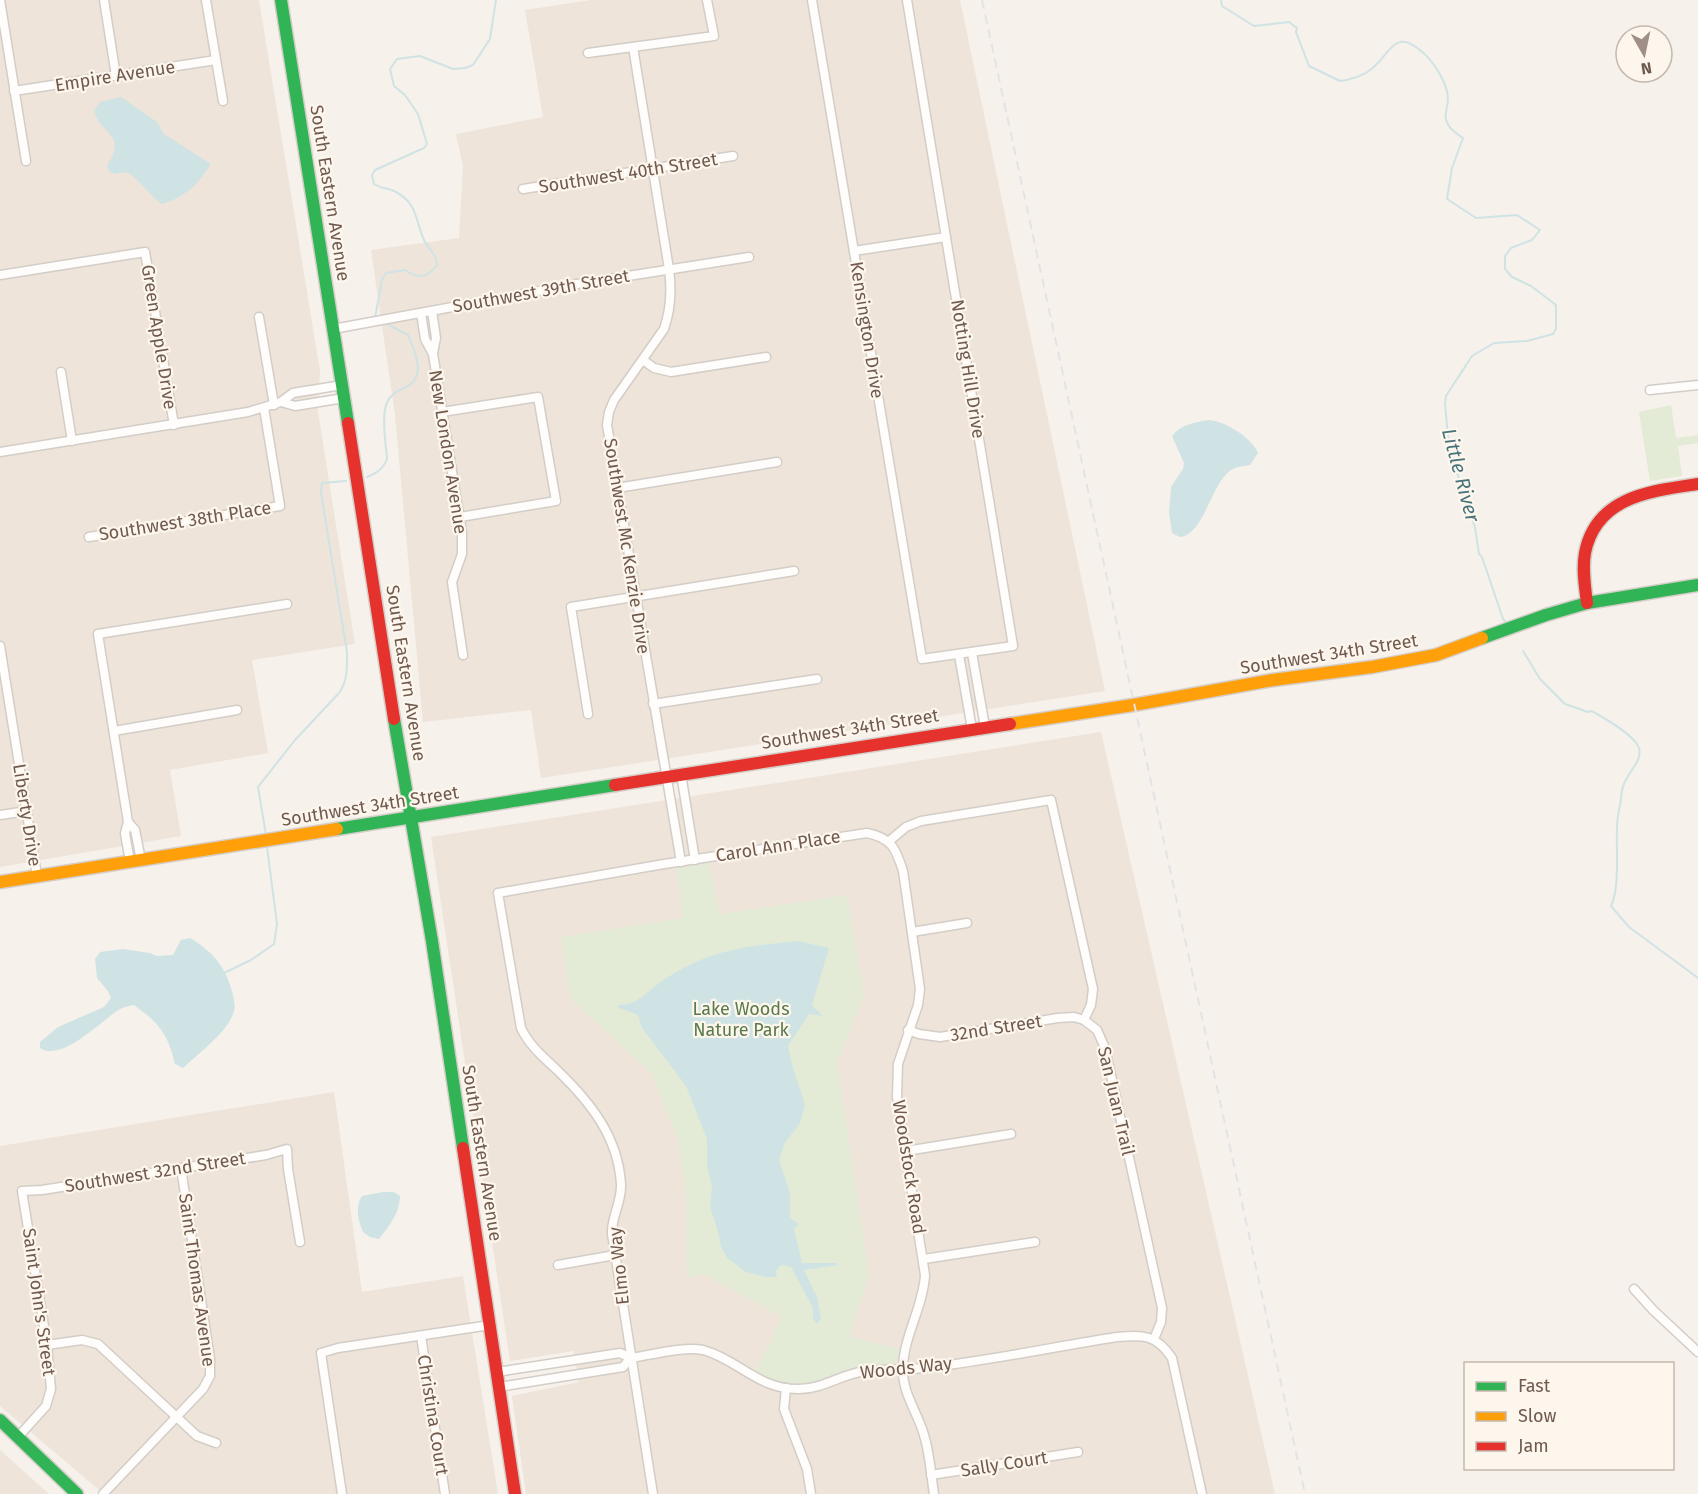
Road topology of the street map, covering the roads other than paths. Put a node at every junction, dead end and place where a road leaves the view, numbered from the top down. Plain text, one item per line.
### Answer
1 (1, 0) edge
2 (104, 0) edge
3 (206, 0) edge
4 (282, 0) edge
5 (707, 0) edge
6 (812, 0) edge
7 (907, 0) edge
8 (633, 46) junction
9 (588, 53) dead end
10 (216, 60) junction
11 (116, 76) junction
12 (14, 92) junction
13 (223, 101) dead end
14 (733, 156) dead end
15 (26, 161) dead end
16 (652, 169) junction
17 (524, 189) dead end
18 (946, 237) junction
19 (854, 251) junction
20 (749, 256) dead end
21 (669, 269) junction
22 (0, 274) edge
23 (432, 311) junction
24 (421, 313) junction
25 (259, 317) dead end
26 (333, 329) junction
27 (433, 354) junction
28 (766, 357) dead end
29 (643, 360) junction
30 (61, 372) dead end
31 (1698, 385) edge
32 (1650, 390) dead end
33 (343, 391) junction
34 (278, 404) junction
35 (264, 408) junction
36 (442, 412) junction
37 (174, 424) junction
38 (72, 441) junction
39 (0, 452) edge
40 (777, 462) dead end
41 (1698, 484) edge
42 (617, 488) junction
43 (460, 518) junction
44 (89, 537) dead end
45 (794, 571) dead end
46 (1698, 585) edge
47 (634, 596) junction
48 (1587, 603) junction
49 (287, 604) dead end
50 (0, 646) edge
51 (972, 653) junction
52 (463, 655) dead end
53 (959, 655) junction
54 (922, 659) joint
55 (817, 679) dead end
56 (653, 704) junction
57 (237, 710) dead end
58 (588, 714) dead end
59 (985, 727) junction
60 (972, 729) junction
61 (114, 731) junction
62 (681, 774) junction
63 (665, 776) junction
64 (27, 812) junction
65 (0, 816) edge
66 (410, 818) junction
67 (888, 842) junction
68 (695, 860) junction
69 (135, 861) junction
70 (681, 862) junction
71 (38, 876) junction
72 (0, 882) edge
73 (498, 893) joint
74 (967, 923) dead end
75 (912, 932) junction
76 (1084, 1020) junction
77 (908, 1030) junction
78 (1011, 1134) dead end
79 (906, 1151) junction
80 (181, 1168) junction
81 (22, 1191) joint
82 (300, 1242) dead end
83 (1035, 1242) dead end
84 (615, 1255) junction
85 (924, 1259) junction
86 (558, 1265) dead end
87 (1634, 1289) dead end
88 (490, 1325) junction
89 (421, 1336) junction
90 (1154, 1339) junction
91 (47, 1345) junction
92 (1698, 1352) edge
93 (631, 1358) junction
94 (903, 1370) junction
95 (497, 1372) junction
96 (499, 1387) junction
97 (786, 1388) junction
98 (176, 1417) junction
99 (0, 1420) edge
100 (18, 1437) junction
101 (216, 1443) dead end
102 (1078, 1452) dead end
103 (931, 1475) junction
104 (77, 1494) edge
105 (103, 1494) edge
106 (342, 1494) edge
107 (445, 1494) edge
108 (515, 1494) edge
109 (653, 1494) edge
110 (811, 1494) edge
111 (934, 1494) edge
112 (1202, 1494) edge

1 - 12 street
2 - 11 street
3 - 10 street
4 - 26 street, South Eastern Avenue
5 - 8 street
6 - 19 street, Kensington Drive
7 - 18 street, Notting Hill Drive
8 - 9 street
8 - 16 street, Southwest Mc Kenzie Drive
10 - 11 street, Empire Avenue
10 - 13 street
11 - 12 street, Empire Avenue
12 - 15 street
14 - 16 street, Southwest 40th Street
16 - 17 street, Southwest 40th Street
16 - 21 street, Southwest Mc Kenzie Drive
18 - 19 street
18 - 51 street, Notting Hill Drive
19 - 54 street, Kensington Drive
20 - 21 street, Southwest 39th Street
21 - 23 street, Southwest 39th Street
21 - 29 street, Southwest Mc Kenzie Drive
22 - 37 street, Green Apple Drive
23 - 24 street, Southwest 39th Street
23 - 27 street, New London Avenue
24 - 26 street, Southwest 39th Street
24 - 27 street, New London Avenue
25 - 34 street
26 - 33 street, South Eastern Avenue
27 - 36 street, New London Avenue
28 - 29 street
29 - 42 street, Southwest Mc Kenzie Drive
30 - 38 street
31 - 32 street
33 - 34 street
33 - 66 street, South Eastern Avenue
34 - 35 street
35 - 37 street
35 - 44 street, Southwest 38th Place
36 - 43 street, New London Avenue
36 - 43 street
37 - 38 street
38 - 39 street
40 - 42 street
41 - 48 street
42 - 47 street, Southwest Mc Kenzie Drive
43 - 52 street, New London Avenue
45 - 47 street
46 - 48 street, Southwest 34th Street
47 - 56 street, Southwest Mc Kenzie Drive
47 - 58 street
48 - 59 street, Southwest 34th Street
49 - 61 street
50 - 64 street, Liberty Drive
51 - 53 street, Notting Hill Drive
51 - 59 street
53 - 54 street, Notting Hill Drive
53 - 60 street
55 - 56 street
56 - 63 street, Southwest Mc Kenzie Drive
57 - 61 street
59 - 60 street, Southwest 34th Street
60 - 62 street, Southwest 34th Street
61 - 69 street
62 - 63 street, Southwest 34th Street
62 - 68 street
63 - 66 street, Southwest 34th Street
63 - 70 street, Southwest Mc Kenzie Drive
64 - 65 street
64 - 71 street, Liberty Drive
66 - 69 street, Southwest 34th Street
66 - 88 street, South Eastern Avenue
67 - 68 street, Carol Ann Place
67 - 75 street, Woodstock Road
67 - 76 street
68 - 70 street, Carol Ann Place
69 - 71 street, Southwest 34th Street
70 - 73 street, Carol Ann Place
71 - 72 street, Southwest 34th Street
73 - 84 street, Elmo Way
74 - 75 street
75 - 77 street, Woodstock Road
76 - 77 street, 32nd Street
76 - 90 street, San Juan Trail
77 - 79 street, Woodstock Road
78 - 79 street
79 - 85 street, Woodstock Road
80 - 81 street, Southwest 32nd Street
80 - 82 street, Southwest 32nd Street
80 - 98 street, Saint Thomas Avenue
81 - 91 street, Saint John's Street
83 - 85 street
84 - 86 street
84 - 93 street, Elmo Way
85 - 94 street, Woodstock Road
87 - 92 street
88 - 89 street
88 - 95 street, South Eastern Avenue
89 - 106 street
89 - 107 street, Christina Court
90 - 94 street, Woods Way
90 - 112 street
91 - 98 street
91 - 100 street, Saint John's Street
93 - 95 street, Woods Way
93 - 96 street, Woods Way
93 - 97 street, Woods Way
93 - 109 street, Elmo Way
94 - 97 street, Woods Way
94 - 103 street, Woodstock Road
95 - 96 street, South Eastern Avenue
96 - 108 street, South Eastern Avenue
97 - 110 street
98 - 101 street
98 - 105 street, Saint Thomas Avenue
99 - 100 street
100 - 104 street
102 - 103 street, Sally Court
103 - 111 street, Woodstock Road

